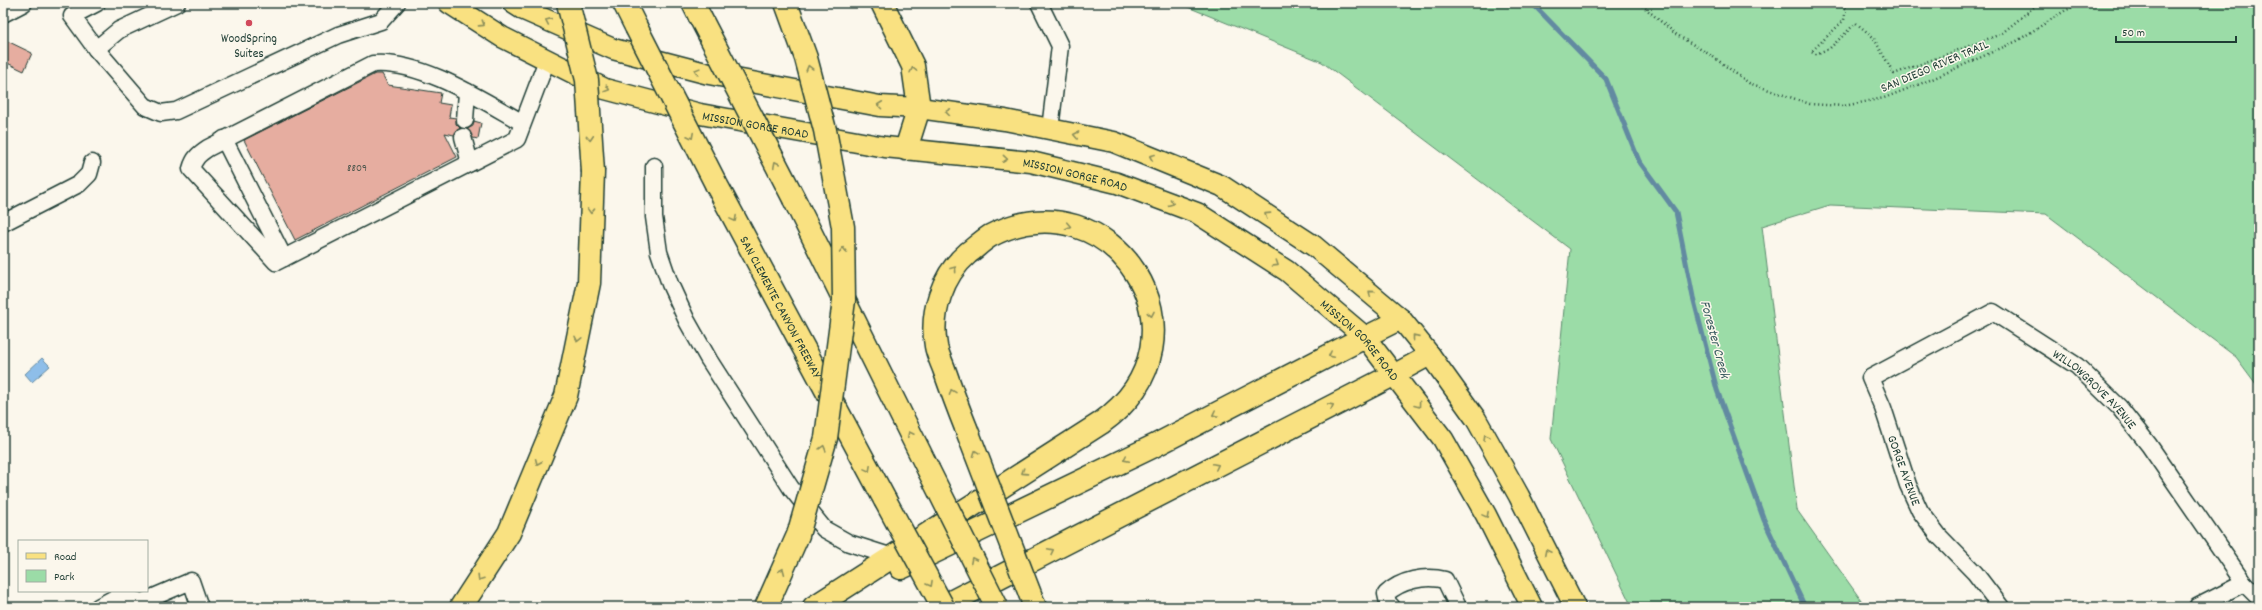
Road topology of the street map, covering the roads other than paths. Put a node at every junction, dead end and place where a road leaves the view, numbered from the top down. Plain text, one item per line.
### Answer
1 (24, 3) edge
2 (97, 3) edge
3 (177, 3) edge
4 (397, 3) edge
5 (450, 3) edge
6 (513, 3) edge
7 (568, 3) edge
8 (624, 3) edge
9 (786, 3) edge
10 (882, 3) edge
11 (1039, 3) edge
12 (697, 10) edge
13 (3, 14) edge
14 (96, 49) junction
15 (547, 60) junction
16 (467, 92) junction
17 (919, 108) junction
18 (465, 120) dead end
19 (523, 123) junction
20 (1050, 130) junction
21 (464, 137) dead end
22 (224, 139) junction
23 (906, 149) junction
24 (92, 163) dead end
25 (470, 163) junction
26 (654, 166) dead end
27 (3, 223) edge
28 (284, 258) junction
29 (1401, 319) junction
30 (1365, 337) junction
31 (1430, 355) junction
32 (1395, 374) junction
33 (1870, 378) joint
34 (893, 557) junction
35 (2244, 583) junction
36 (2259, 598) edge
37 (98, 607) edge
38 (200, 607) edge
39 (461, 607) edge
40 (766, 607) edge
41 (814, 607) edge
42 (820, 607) edge
43 (942, 607) edge
44 (997, 607) edge
45 (1035, 607) edge
46 (1392, 607) edge
47 (1458, 607) edge
48 (1532, 607) edge
49 (1575, 607) edge
50 (2001, 607) edge
51 (2197, 607) edge

1 - 13 street
2 - 14 street
3 - 14 street
4 - 14 street
5 -> 15 main road, MISSION GORGE ROAD
17 -> 6 main road
7 -> 39 highway, bridge
8 -> 43 highway, SAN CLEMENTE CANYON FREEWAY, bridge
40 -> 9 highway, bridge
17 -> 10 highway
11 - 20 street
44 -> 12 highway, bridge
15 - 19 street
15 -> 23 main road, MISSION GORGE ROAD
16 - 18 street
16 - 19 street
16 - 22 street
20 -> 17 main road
17 - 23 highway
19 - 25 street
29 -> 20 main road
21 - 25 street
22 - 28 street
22 - 28 street
23 -> 30 main road, MISSION GORGE ROAD
24 - 27 street
25 - 28 street
26 - 34 street
29 - 30 main road
31 -> 29 main road
30 - 32 main road, MISSION GORGE ROAD
30 -> 42 highway
31 - 32 main road
49 -> 31 main road
43 -> 32 highway
32 -> 48 main road, MISSION GORGE ROAD
33 - 35 street, WILLOWGROVE AVENUE
33 - 50 street, GORGE AVENUE
34 - 41 highway
45 -> 34 highway, bridge
35 - 36 street, WILLOWGROVE AVENUE
35 - 51 street
37 - 38 street
46 - 47 street

